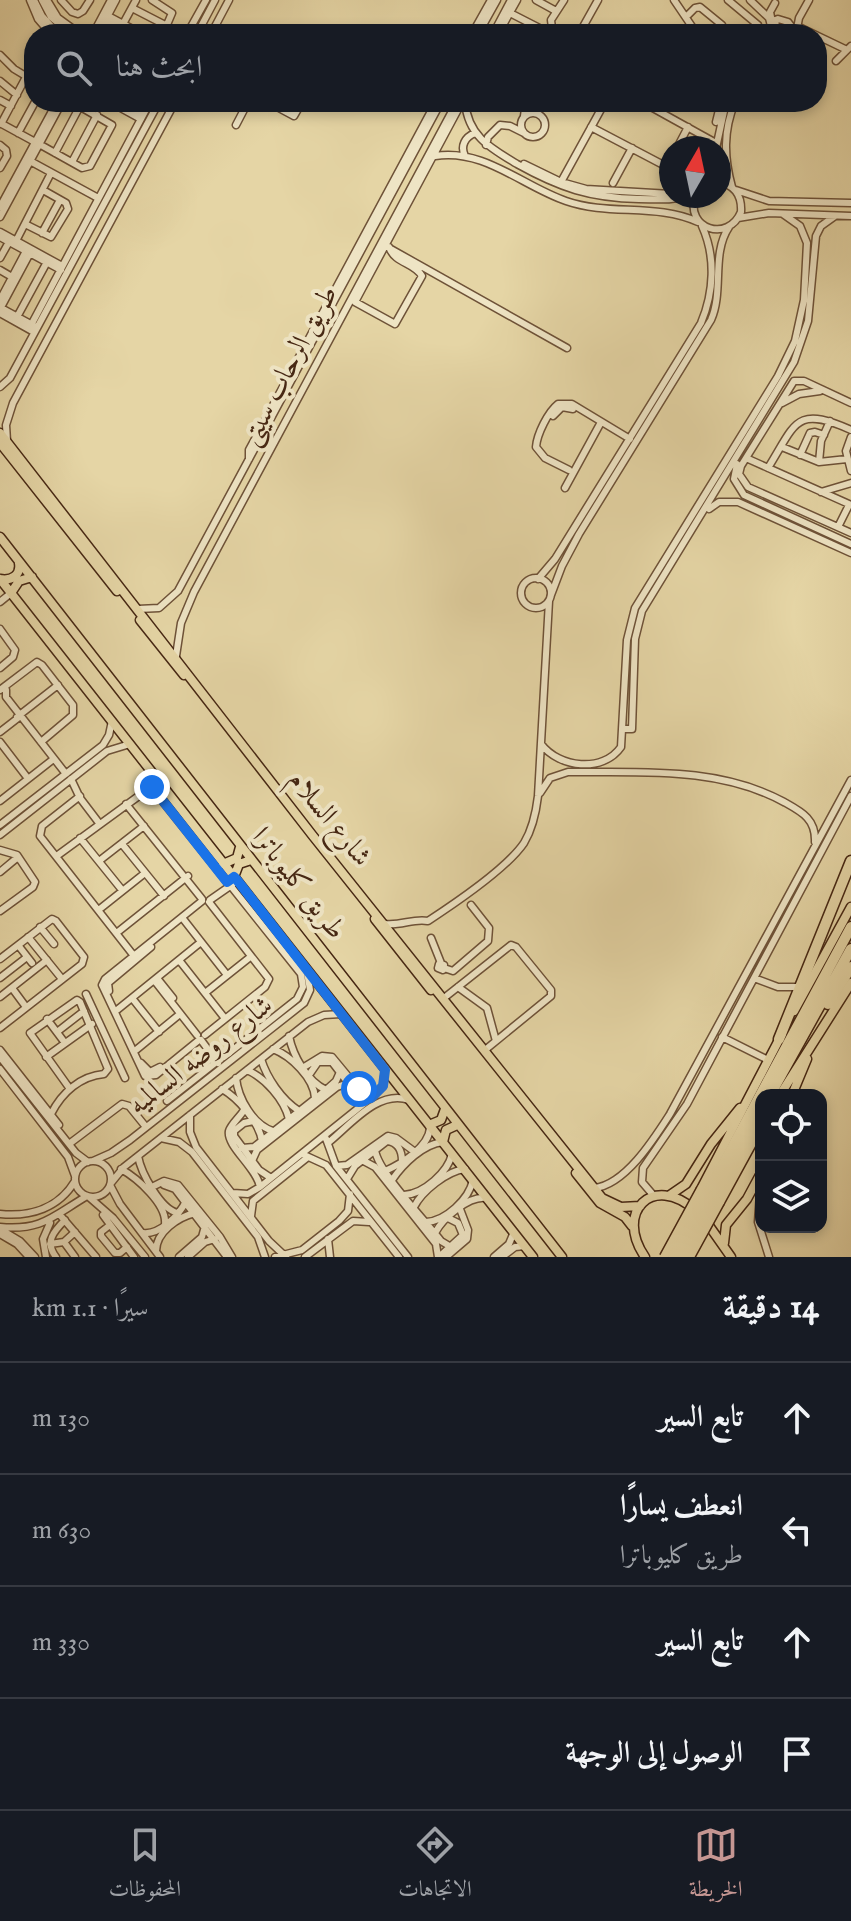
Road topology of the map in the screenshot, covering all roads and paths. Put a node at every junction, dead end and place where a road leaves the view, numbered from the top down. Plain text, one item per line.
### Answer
1 (32, 0) edge
2 (45, 0) edge
3 (61, 0) edge
4 (114, 0) edge
5 (136, 0) edge
6 (152, 0) edge
7 (192, 0) edge
8 (226, 0) edge
9 (491, 0) edge
10 (497, 0) edge
11 (514, 0) edge
12 (536, 0) edge
13 (543, 0) edge
14 (564, 0) edge
15 (598, 0) edge
16 (674, 0) edge
17 (734, 0) edge
18 (750, 0) edge
19 (809, 0) edge
20 (88, 1) edge
21 (204, 3) edge
22 (775, 3) dead end
23 (213, 4) edge
24 (132, 8) junction
25 (557, 9) junction
26 (36, 11) junction
27 (222, 13) junction
28 (509, 14) junction
29 (486, 15) junction
30 (686, 17) junction
31 (107, 18) junction
32 (501, 20) junction
33 (774, 20) junction
34 (44, 24) edge
35 (48, 24) edge
36 (65, 24) edge
37 (101, 24) edge
38 (102, 24) edge
39 (116, 24) edge
40 (123, 24) joint
41 (163, 24) edge
42 (168, 24) edge
43 (192, 24) edge
44 (202, 24) edge
45 (216, 24) edge
46 (479, 24) edge
47 (484, 24) edge
48 (499, 24) edge
49 (502, 24) edge
50 (527, 24) edge
51 (551, 24) edge
52 (585, 24) edge
53 (691, 24) edge
54 (721, 24) edge
55 (761, 24) edge
56 (775, 24) edge
57 (790, 24) edge
58 (797, 24) edge
59 (827, 39) edge
60 (844, 53) edge
61 (0, 55) edge
62 (24, 75) edge
63 (0, 81) edge
64 (24, 81) edge
65 (17, 95) junction
66 (0, 100) edge
67 (11, 106) junction
68 (30, 112) edge
69 (54, 112) edge
70 (77, 112) edge
71 (91, 112) edge
72 (131, 112) edge
73 (135, 112) edge
74 (145, 112) edge
75 (153, 112) edge
76 (170, 112) edge
77 (243, 112) edge
78 (433, 112) edge
79 (460, 112) edge
80 (461, 112) edge
81 (469, 112) edge
82 (524, 112) edge
83 (532, 112) edge
84 (599, 112) edge
85 (660, 112) edge
86 (721, 112) edge
87 (733, 112) edge
88 (535, 114) junction
89 (97, 115) junction
90 (142, 117) junction
91 (522, 119) junction
92 (1, 124) edge
93 (236, 125) dead end
94 (591, 127) junction
95 (688, 127) junction
96 (716, 132) junction
97 (18, 133) junction
98 (524, 133) junction
99 (476, 135) junction
100 (702, 135) joint
101 (683, 136) edge
102 (715, 136) edge
103 (726, 136) edge
104 (37, 143) junction
105 (0, 145) edge
106 (485, 145) junction
107 (130, 148) junction
108 (632, 148) junction
109 (55, 153) junction
110 (434, 156) junction
111 (465, 156) junction
112 (30, 161) junction
113 (72, 162) junction
114 (659, 162) edge
115 (570, 166) junction
116 (0, 168) edge
117 (51, 173) junction
118 (731, 181) edge
119 (561, 182) junction
120 (613, 183) dead end
121 (569, 185) junction
122 (114, 186) junction
123 (413, 188) junction
124 (731, 188) edge
125 (0, 189) edge
126 (734, 189) junction
127 (43, 190) junction
128 (127, 191) junction
129 (7, 193) junction
130 (659, 196) edge
131 (659, 197) edge
132 (60, 200) junction
133 (102, 200) junction
134 (769, 201) junction
135 (851, 203) edge
136 (121, 206) junction
137 (0, 207) edge
138 (675, 208) edge
139 (693, 208) edge
140 (674, 213) junction
141 (769, 213) junction
142 (783, 214) junction
143 (835, 216) junction
144 (851, 216) edge
145 (0, 217) edge
146 (738, 218) junction
147 (25, 224) junction
148 (700, 224) junction
149 (373, 227) junction
150 (729, 227) junction
151 (42, 233) junction
152 (0, 235) edge
153 (368, 241) junction
154 (13, 242) junction
155 (386, 243) junction
156 (810, 246) junction
157 (378, 248) junction
158 (711, 251) junction
159 (720, 251) junction
160 (28, 252) junction
161 (1, 253) edge
162 (50, 262) junction
163 (62, 268) junction
164 (371, 268) junction
165 (0, 270) edge
166 (12, 277) junction
167 (1, 296) edge
168 (0, 310) edge
169 (17, 317) junction
170 (33, 328) junction
171 (567, 348) dead end
172 (15, 368) junction
173 (29, 375) junction
174 (670, 382) junction
175 (0, 387) edge
176 (824, 391) junction
177 (664, 392) junction
178 (851, 403) edge
179 (779, 405) junction
180 (755, 419) junction
181 (830, 421) junction
182 (598, 423) junction
183 (545, 428) junction
184 (851, 430) edge
185 (616, 432) junction
186 (0, 433) edge
187 (824, 435) junction
188 (851, 437) edge
189 (629, 440) junction
190 (806, 440) junction
191 (7, 446) edge
192 (743, 446) junction
193 (782, 447) junction
194 (820, 447) junction
195 (800, 455) junction
196 (746, 458) junction
197 (847, 459) junction
198 (250, 460) junction
199 (819, 462) junction
200 (768, 468) junction
201 (851, 471) edge
202 (569, 472) junction
203 (851, 483) edge
204 (562, 486) dead end
205 (821, 492) junction
206 (748, 497) junction
207 (744, 504) junction
208 (850, 505) edge
209 (700, 517) junction
210 (838, 527) junction
211 (851, 533) edge
212 (0, 537) edge
213 (851, 544) edge
214 (676, 549) junction
215 (851, 553) edge
216 (18, 560) junction
217 (553, 561) junction
218 (668, 561) junction
219 (562, 566) junction
220 (32, 577) junction
221 (0, 579) edge
222 (538, 579) junction
223 (182, 585) junction
224 (10, 592) junction
225 (194, 592) junction
226 (550, 598) junction
227 (1, 600) edge
228 (138, 609) junction
229 (0, 629) edge
230 (176, 656) junction
231 (0, 668) edge
232 (56, 686) junction
233 (2, 693) edge
234 (212, 708) junction
235 (18, 717) junction
236 (112, 720) junction
237 (623, 729) junction
238 (0, 732) edge
239 (40, 740) junction
240 (0, 742) edge
241 (130, 743) junction
242 (541, 744) junction
243 (105, 748) junction
244 (8, 753) junction
245 (50, 759) junction
246 (0, 760) edge
247 (583, 768) junction
248 (26, 776) junction
249 (67, 776) junction
250 (851, 780) edge
251 (538, 796) junction
252 (851, 796) edge
253 (80, 798) junction
254 (0, 799) edge
255 (127, 803) junction
256 (99, 823) junction
257 (143, 824) junction
258 (0, 825) edge
259 (0, 835) edge
260 (80, 838) junction
261 (122, 844) junction
262 (816, 845) junction
263 (240, 847) junction
264 (7, 850) edge
265 (58, 855) junction
266 (18, 857) junction
267 (251, 860) junction
268 (99, 861) junction
269 (851, 861) edge
270 (223, 864) junction
271 (0, 872) edge
272 (145, 873) junction
273 (187, 877) junction
274 (229, 884) junction
275 (122, 890) junction
276 (164, 896) junction
277 (206, 901) junction
278 (471, 905) dead end
279 (851, 907) edge
280 (101, 908) junction
281 (0, 911) edge
282 (184, 920) junction
283 (385, 924) junction
284 (40, 927) junction
285 (851, 927) edge
286 (119, 931) junction
287 (232, 934) junction
288 (161, 936) junction
289 (772, 936) junction
290 (28, 937) junction
291 (431, 938) dead end
292 (201, 942) junction
293 (54, 944) dead end
294 (18, 945) junction
295 (766, 949) junction
296 (851, 949) edge
297 (135, 954) junction
298 (249, 958) junction
299 (0, 959) edge
300 (47, 960) junction
301 (179, 960) junction
302 (441, 967) junction
303 (306, 968) junction
304 (850, 968) edge
305 (227, 975) junction
306 (428, 977) junction
307 (0, 978) edge
308 (754, 978) junction
309 (62, 979) junction
310 (156, 979) junction
311 (851, 983) edge
312 (801, 987) junction
313 (12, 988) junction
314 (460, 989) junction
315 (205, 993) junction
316 (86, 994) dead end
317 (0, 997) edge
318 (132, 998) junction
319 (446, 1000) junction
320 (244, 1001) junction
321 (302, 1005) junction
322 (26, 1007) junction
323 (117, 1010) junction
324 (84, 1011) junction
325 (832, 1013) junction
326 (180, 1014) junction
327 (341, 1014) junction
328 (223, 1016) junction
329 (316, 1018) junction
330 (47, 1019) junction
331 (98, 1019) junction
332 (825, 1024) junction
333 (90, 1025) junction
334 (0, 1028) edge
335 (57, 1032) junction
336 (159, 1032) junction
337 (126, 1033) junction
338 (201, 1036) junction
339 (289, 1036) junction
340 (722, 1037) junction
341 (779, 1039) junction
342 (496, 1041) junction
343 (65, 1043) junction
344 (797, 1047) junction
345 (273, 1049) junction
346 (0, 1050) edge
347 (136, 1050) junction
348 (485, 1050) junction
349 (292, 1055) junction
350 (0, 1057) edge
351 (46, 1057) junction
352 (217, 1058) junction
353 (261, 1059) junction
354 (768, 1060) junction
355 (223, 1066) junction
356 (304, 1067) junction
357 (247, 1070) junction
358 (385, 1070) junction
359 (0, 1072) edge
360 (340, 1072) junction
361 (309, 1075) junction
362 (265, 1077) junction
363 (125, 1078) dead end
364 (236, 1078) junction
365 (348, 1083) junction
366 (315, 1085) junction
367 (336, 1085) junction
368 (70, 1089) junction
369 (222, 1089) junction
370 (381, 1089) junction
371 (773, 1089) edge
372 (784, 1089) edge
373 (795, 1089) edge
374 (326, 1090) junction
375 (387, 1097) junction
376 (371, 1098) junction
377 (748, 1098) junction
378 (315, 1099) junction
379 (409, 1100) junction
380 (167, 1101) dead end
381 (359, 1108) junction
382 (445, 1109) junction
383 (244, 1110) junction
384 (299, 1111) junction
385 (51, 1114) junction
386 (190, 1115) junction
387 (289, 1119) junction
388 (755, 1121) edge
389 (257, 1124) junction
390 (429, 1125) junction
391 (457, 1125) junction
392 (146, 1127) junction
393 (273, 1131) junction
394 (755, 1135) edge
395 (161, 1138) junction
396 (130, 1140) junction
397 (262, 1141) junction
398 (327, 1142) junction
399 (443, 1142) junction
400 (555, 1142) junction
401 (68, 1143) junction
402 (242, 1148) junction
403 (256, 1148) junction
404 (375, 1150) junction
405 (64, 1152) junction
406 (415, 1152) junction
407 (196, 1154) junction
408 (452, 1154) junction
409 (139, 1155) junction
410 (308, 1157) junction
411 (362, 1160) junction
412 (90, 1161) junction
413 (252, 1161) junction
414 (402, 1161) junction
415 (352, 1165) junction
416 (377, 1165) junction
417 (336, 1166) junction
418 (121, 1169) junction
419 (465, 1169) junction
420 (257, 1171) junction
421 (385, 1171) junction
422 (140, 1177) junction
423 (75, 1178) junction
424 (271, 1178) junction
425 (347, 1179) junction
426 (392, 1180) junction
427 (473, 1180) junction
428 (111, 1184) junction
429 (755, 1185) edge
430 (260, 1187) junction
431 (594, 1188) junction
432 (153, 1189) junction
433 (233, 1193) junction
434 (248, 1194) junction
435 (350, 1194) junction
436 (404, 1195) junction
437 (670, 1195) junction
438 (88, 1196) junction
439 (655, 1196) junction
440 (710, 1196) junction
441 (62, 1198) junction
442 (487, 1198) junction
443 (186, 1201) junction
444 (253, 1201) junction
445 (640, 1206) junction
446 (70, 1207) junction
447 (414, 1207) junction
448 (165, 1208) junction
449 (460, 1209) junction
450 (124, 1210) junction
451 (178, 1213) junction
452 (195, 1213) junction
453 (0, 1214) edge
454 (103, 1215) dead end
455 (346, 1215) junction
456 (251, 1216) junction
457 (63, 1218) junction
458 (448, 1218) junction
459 (51, 1221) junction
460 (353, 1221) junction
461 (112, 1222) junction
462 (426, 1222) junction
463 (439, 1222) junction
464 (165, 1224) junction
465 (372, 1224) junction
466 (205, 1226) junction
467 (632, 1226) junction
468 (0, 1230) edge
469 (140, 1230) junction
470 (75, 1232) junction
471 (514, 1232) junction
472 (159, 1233) junction
473 (435, 1233) junction
474 (760, 1233) edge
475 (215, 1239) junction
476 (328, 1239) junction
477 (64, 1242) junction
478 (201, 1243) junction
479 (724, 1244) junction
480 (47, 1246) junction
481 (525, 1246) junction
482 (127, 1247) junction
483 (451, 1247) junction
484 (508, 1248) junction
485 (158, 1254) edge
486 (32, 1256) edge
487 (189, 1256) edge
488 (285, 1256) edge
489 (307, 1256) edge
490 (329, 1256) edge
491 (46, 1257) edge
492 (56, 1257) edge
493 (75, 1257) edge
494 (96, 1257) edge
495 (134, 1257) edge
496 (145, 1257) edge
497 (230, 1257) edge
498 (265, 1257) edge
499 (275, 1257) edge
500 (318, 1257) edge
501 (399, 1257) edge
502 (408, 1257) edge
503 (439, 1257) edge
504 (446, 1257) edge
505 (494, 1257) edge
506 (502, 1257) edge
507 (533, 1257) edge
508 (562, 1257) edge
509 (645, 1257) edge
510 (664, 1257) edge
511 (673, 1257) edge
512 (682, 1257) edge
513 (690, 1257) edge
514 (731, 1257) edge
515 (769, 1257) edge

1 - 26 street
2 - 36 street
3 - 20 street
4 - 31 street
4 - 37 street
5 - 24 street
6 - 42 street
7 - 21 street
8 - 27 street
9 - 29 street
10 - 29 street
11 - 28 street
11 - 32 street
12 - 25 street
13 - 25 street
14 - 25 street
15 - 52 street
16 - 30 street
17 - 55 street
18 - 33 street
19 - 58 street
21 - 43 street
22 - 33 street
23 - 27 street
23 - 44 street
24 - 40 street
24 - 41 street
25 - 51 street
26 - 34 street
26 - 35 street
27 - 45 street
28 - 32 street
28 - 49 street
28 - 50 street
29 - 46 street
29 - 47 street
30 - 53 street
30 - 54 street
31 - 38 street
31 - 39 street
31 - 40 street
32 - 48 street
33 - 56 street
33 - 57 street
59 - 60 street
61 - 62 street
63 - 65 street
64 - 65 street
65 - 67 street
66 - 67 street
67 - 92 street
68 - 97 street
69 - 104 street
70 - 109 street
71 - 89 street
72 - 90 street
73 - 90 street
74 - 90 street
75 - 107 street
76 - 128 street
77 - 93 street
78 - 149 street, طريق الرحاب سيتى
79 - 123 street, طريق الرحاب سيتى
80 - 110 street
81 - 99 street
82 - 91 street
83 - 88 street
84 - 94 street
85 - 95 street
86 - 96 street
87 - 103 street
88 - 91 street
88 - 98 street
89 - 113 street
89 - 113 street
90 - 107 street
91 - 98 street
91 - 99 street
92 - 97 street
94 - 108 street
94 - 115 street
95 - 100 street
95 - 101 street
96 - 100 street
96 - 102 street
97 - 104 street
98 - 106 street
99 - 106 street
99 - 111 street
104 - 109 street
104 - 112 street
104 - 129 street
105 - 116 street
106 - 119 street
106 - 131 street
107 - 122 street
107 - 133 street
108 - 114 street
108 - 120 street
109 - 113 street
110 - 111 street
110 - 123 street
111 - 140 street
112 - 117 street
112 - 145 street
115 - 119 street
115 - 121 street
117 - 127 street
117 - 133 street
118 - 126 street
119 - 121 street
121 - 130 street
122 - 128 street
122 - 133 street
123 - 155 street, طريق الرحاب سيتى
124 - 126 street
125 - 129 street
126 - 134 street
126 - 146 street
127 - 132 street
127 - 147 street
128 - 136 street
129 - 137 street
132 - 151 street
132 - 151 street
133 - 136 street
133 - 163 street
133 - 170 street
134 - 135 street
134 - 141 street
136 - 173 street
138 - 140 street
139 - 148 street
140 - 148 street
141 - 142 street
141 - 146 street
142 - 143 street
142 - 156 street
143 - 144 street
143 - 156 street
146 - 150 street
147 - 151 street
147 - 154 street
148 - 150 street
148 - 158 street
149 - 153 street, طريق الرحاب سيتى
149 - 155 street
149 - 198 street
150 - 159 street
152 - 154 street
153 - 157 street
153 - 198 street, طريق الرحاب سيتى
154 - 160 street
154 - 161 street
154 - 162 street
155 - 157 street, طريق الرحاب سيتى
155 - 164 street
155 - 164 street
155 - 171 street
156 - 180 street
157 - 164 street, طريق الرحاب سيتى
158 - 159 street
158 - 174 street
159 - 174 street
160 - 162 street
160 - 166 street
160 - 168 street
162 - 163 street
162 - 169 street
163 - 170 street
164 - 225 street, طريق الرحاب سيتى
165 - 166 street
166 - 167 street
168 - 169 street
168 - 170 street
169 - 170 street
170 - 172 street
172 - 173 street
172 - 175 street
173 - 191 street
174 - 177 street
176 - 178 street
176 - 179 street
176 - 179 street
177 - 189 street
177 - 219 street
179 - 196 street
180 - 192 street
180 - 214 street
181 - 184 street
181 - 187 street
181 - 193 street
182 - 183 street
182 - 185 street
182 - 202 street
183 - 185 street
183 - 202 street
185 - 189 street
186 - 191 main road, شارع السلام
187 - 190 street
187 - 194 street
188 - 197 street
189 - 217 street
190 - 194 street
190 - 195 street
191 - 228 main road, شارع السلام
191 - 234 main road, شارع السلام
192 - 206 street
192 - 209 street
193 - 195 street
193 - 200 street
194 - 199 street
195 - 199 street
196 - 200 street
196 - 210 street
197 - 199 street
197 - 201 street
198 - 223 street, طريق الرحاب سيتى
200 - 205 street
202 - 204 street
203 - 205 street
205 - 208 street
206 - 207 street
206 - 213 street
207 - 209 street
207 - 215 street
208 - 210 street
209 - 214 street
210 - 211 street
212 - 216 main road, طريق كليوباترا
214 - 218 street
216 - 220 main road, طريق كليوباترا
216 - 221 main road
217 - 219 street
217 - 222 street
218 - 237 street
218 - 237 street
219 - 226 street
220 - 224 main road
220 - 263 main road, طريق كليوباترا
221 - 224 main road, طريق كليوباترا
222 - 226 street
222 - 226 street
223 - 225 street
223 - 228 street, طريق الرحاب سيتى
224 - 227 street
224 - 236 main road, طريق كليوباترا
225 - 230 street, طريق الرحاب سيتى
226 - 242 street
228 - 230 main road, شارع السلام
229 - 231 street
230 - 234 main road, شارع السلام
232 - 233 street
232 - 235 street
232 - 239 street
233 - 235 street
234 - 283 main road, شارع السلام
234 - 400 main road, شارع السلام
235 - 238 street
235 - 239 street
235 - 245 street
236 - 241 main road, طريق كليوباترا
236 - 243 street
237 - 247 street
239 - 249 street
240 - 244 street
241 - 243 street
241 - 270 main road, طريق كليوباترا
242 - 247 street
242 - 251 street
243 - 249 street
244 - 246 street
244 - 248 street
245 - 248 street
245 - 249 street
245 - 254 street
247 - 251 street
247 - 262 street
248 - 254 street
249 - 253 street
249 - 258 street
249 - 259 street
250 - 262 street
251 - 283 street
252 - 289 street
253 - 256 street
253 - 265 street
253 - 297 street
255 - 256 street
255 - 257 street
255 - 274 street
256 - 260 street
257 - 261 street
257 - 273 street
260 - 265 street
260 - 268 street
261 - 268 street
261 - 272 street
262 - 289 street
263 - 267 main road, طريق كليوباترا
263 - 270 main road
264 - 266 street
265 - 280 street
266 - 271 street
266 - 281 street
267 - 274 main road
267 - 382 main road, طريق كليوباترا
268 - 275 street
269 - 312 highway
270 - 274 main road, طريق كليوباترا
272 - 275 street
272 - 276 street
273 - 276 street
273 - 277 street
274 - 277 street
274 - 303 main road, طريق كليوباترا
274 - 352 street
275 - 280 street
276 - 286 street
277 - 282 street
277 - 287 street
277 - 288 street
278 - 302 street
279 - 341 main road
280 - 286 street
282 - 288 street
282 - 292 street
283 - 306 main road, شارع السلام
284 - 290 street
284 - 293 street
284 - 309 street
285 - 440 highway
286 - 297 street
287 - 298 street
287 - 320 street
288 - 297 street
288 - 323 street
289 - 295 street
290 - 294 street
290 - 300 street
291 - 302 street
292 - 301 street
292 - 305 street
294 - 299 street
294 - 307 street
295 - 308 street
295 - 431 street
296 - 344 highway
297 - 337 street
298 - 305 street
298 - 320 street
300 - 309 street
300 - 313 street
301 - 310 street
301 - 315 street
302 - 306 street
303 - 321 street, شارع روضه السالميه
303 - 327 main road, طريق كليوباترا
304 - 325 highway
304 - 344 highway
305 - 315 street
306 - 319 main road, شارع السلام
308 - 312 street
308 - 340 street
309 - 322 street
310 - 318 street
310 - 326 street
310 - 338 street
311 - 325 main road
312 - 341 highway
313 - 317 street
313 - 322 street
314 - 319 street
314 - 342 street
314 - 342 street
315 - 328 street
316 - 331 street
318 - 323 street
318 - 336 street
319 - 348 main road, شارع السلام
320 - 328 street
320 - 338 street
321 - 329 street
321 - 355 street, شارع روضه السالميه
322 - 334 street
323 - 337 street
324 - 330 street
324 - 333 street
324 - 335 street
325 - 332 main road
326 - 336 street
326 - 338 street
327 - 329 street, شارع روضه السالميه
327 - 358 main road, طريق كليوباترا
328 - 338 street
329 - 339 street, شارع روضه السالميه
330 - 335 street
330 - 351 street
331 - 333 street
331 - 363 street
332 - 372 main road
332 - 373 main road
333 - 343 street
333 - 368 street
335 - 343 street
336 - 347 street
337 - 338 street
337 - 347 street
338 - 347 street
338 - 352 street
339 - 345 street, شارع روضه السالميه
339 - 349 street
340 - 354 street
340 - 439 street
341 - 354 main road
342 - 348 street
343 - 351 street
344 - 371 highway
345 - 349 street
345 - 353 street, شارع روضه السالميه
346 - 385 street
348 - 400 main road, شارع السلام
349 - 356 street
349 - 366 street
350 - 401 street
351 - 368 street
352 - 355 street
352 - 380 street
353 - 357 street, شارع روضه السالميه
353 - 362 street
354 - 377 main road
355 - 392 street, شارع روضه السالميه
356 - 361 street
356 - 376 street
357 - 362 street
357 - 364 street, شارع روضه السالميه
358 - 370 street
358 - 379 main road, طريق كليوباترا
359 - 405 street
360 - 361 street
360 - 365 street
360 - 367 street
361 - 366 street
362 - 384 street
362 - 387 street
364 - 369 street, شارع روضه السالميه
364 - 389 street
365 - 367 street
365 - 381 street
366 - 374 street
366 - 378 street
367 - 374 street
367 - 403 street
368 - 385 street
369 - 383 street
369 - 386 street, شارع روضه السالميه
370 - 375 street
370 - 376 street
374 - 378 street
375 - 379 street
375 - 398 street
376 - 381 street
377 - 437 main road
377 - 440 main road
378 - 384 street
379 - 390 main road, طريق كليوباترا
381 - 398 street
382 - 390 main road
382 - 391 main road, طريق كليوباترا
383 - 389 street
383 - 420 street
384 - 387 street
385 - 401 street
386 - 395 street, شارع روضه السالميه
386 - 407 street
387 - 393 street
388 - 440 highway
389 - 393 street
389 - 397 street
389 - 402 street
390 - 399 main road, طريق كليوباترا
390 - 406 street
391 - 399 main road
391 - 508 main road, طريق كليوباترا
392 - 396 street, شارع روضه السالميه
392 - 401 street
393 - 397 street
394 - 440 main road
395 - 407 street
395 - 409 street, شارع روضه السالميه
396 - 409 street
396 - 412 street, شارع روضه السالميه
397 - 403 street
398 - 410 street
398 - 410 street
398 - 417 street
399 - 408 main road, طريق كليوباترا
399 - 426 street
400 - 431 main road, شارع السلام
400 - 467 main road, شارع السلام
401 - 405 street
401 - 412 street
402 - 403 street
402 - 413 street
403 - 413 street
404 - 411 street
404 - 414 street
404 - 416 street
405 - 423 street
406 - 414 street
406 - 415 street
407 - 433 street
407 - 498 street
408 - 419 main road, طريق كليوباترا
408 - 436 street
409 - 418 street, شارع روضه السالميه
409 - 422 street
410 - 424 street
410 - 435 street
410 - 444 street
411 - 415 street
411 - 416 street
412 - 423 street
412 - 428 street
413 - 420 street
414 - 421 street
415 - 417 street
415 - 425 street
416 - 421 street
416 - 503 street
417 - 425 street
418 - 422 street
418 - 428 street, شارع روضه السالميه
419 - 427 main road, طريق كليوباترا
419 - 447 street
420 - 424 street
420 - 430 street
421 - 426 street
422 - 432 street
422 - 448 street
423 - 438 street
423 - 441 street
424 - 430 street
425 - 502 street
426 - 436 street
427 - 442 main road, طريق كليوباترا
427 - 463 street
428 - 438 street
428 - 450 street
429 - 479 main road
430 - 434 street
431 - 445 main road, شارع السلام
432 - 443 street
432 - 448 street
432 - 497 street
433 - 434 street
433 - 456 street
434 - 444 street
435 - 455 street
435 - 465 street
436 - 447 street
437 - 439 main road
437 - 479 main road
438 - 446 street
438 - 461 street
439 - 445 main road
440 - 510 main road, bridge
440 - 511 highway, bridge
440 - 512 highway, bridge
440 - 513 main road, bridge
441 - 446 street
441 - 453 street
442 - 449 street
442 - 471 main road, طريق كليوباترا
443 - 451 street
443 - 452 street
444 - 456 street
445 - 467 main road
446 - 457 street
447 - 462 street
448 - 451 street
448 - 464 street
449 - 458 street
449 - 504 street
450 - 461 street
450 - 469 street
451 - 464 street
452 - 466 street
452 - 472 street
454 - 461 street
455 - 460 street
455 - 488 street
456 - 488 street
457 - 459 street
457 - 470 street
457 - 480 street
458 - 463 street
458 - 483 street
459 - 468 street
459 - 480 street
460 - 465 street
460 - 476 street
461 - 482 street
461 - 482 street
461 - 496 street
462 - 463 street
462 - 473 street
463 - 473 street
464 - 472 street
465 - 501 street
466 - 475 street
466 - 478 street
467 - 509 main road
468 - 486 street
469 - 472 street
469 - 485 street
470 - 477 street
470 - 494 street
471 - 481 main road, طريق كليوباترا
471 - 484 street
472 - 485 street
473 - 483 street
474 - 515 street
475 - 478 street
475 - 497 street
476 - 489 street
476 - 490 street
477 - 480 street
477 - 493 street
478 - 487 street
478 - 487 street
479 - 514 main road
480 - 486 street
480 - 491 street
480 - 492 street
481 - 484 street
481 - 507 main road, طريق كليوباترا
482 - 495 street
483 - 503 street
484 - 505 street
484 - 506 street
488 - 499 street
489 - 500 street

